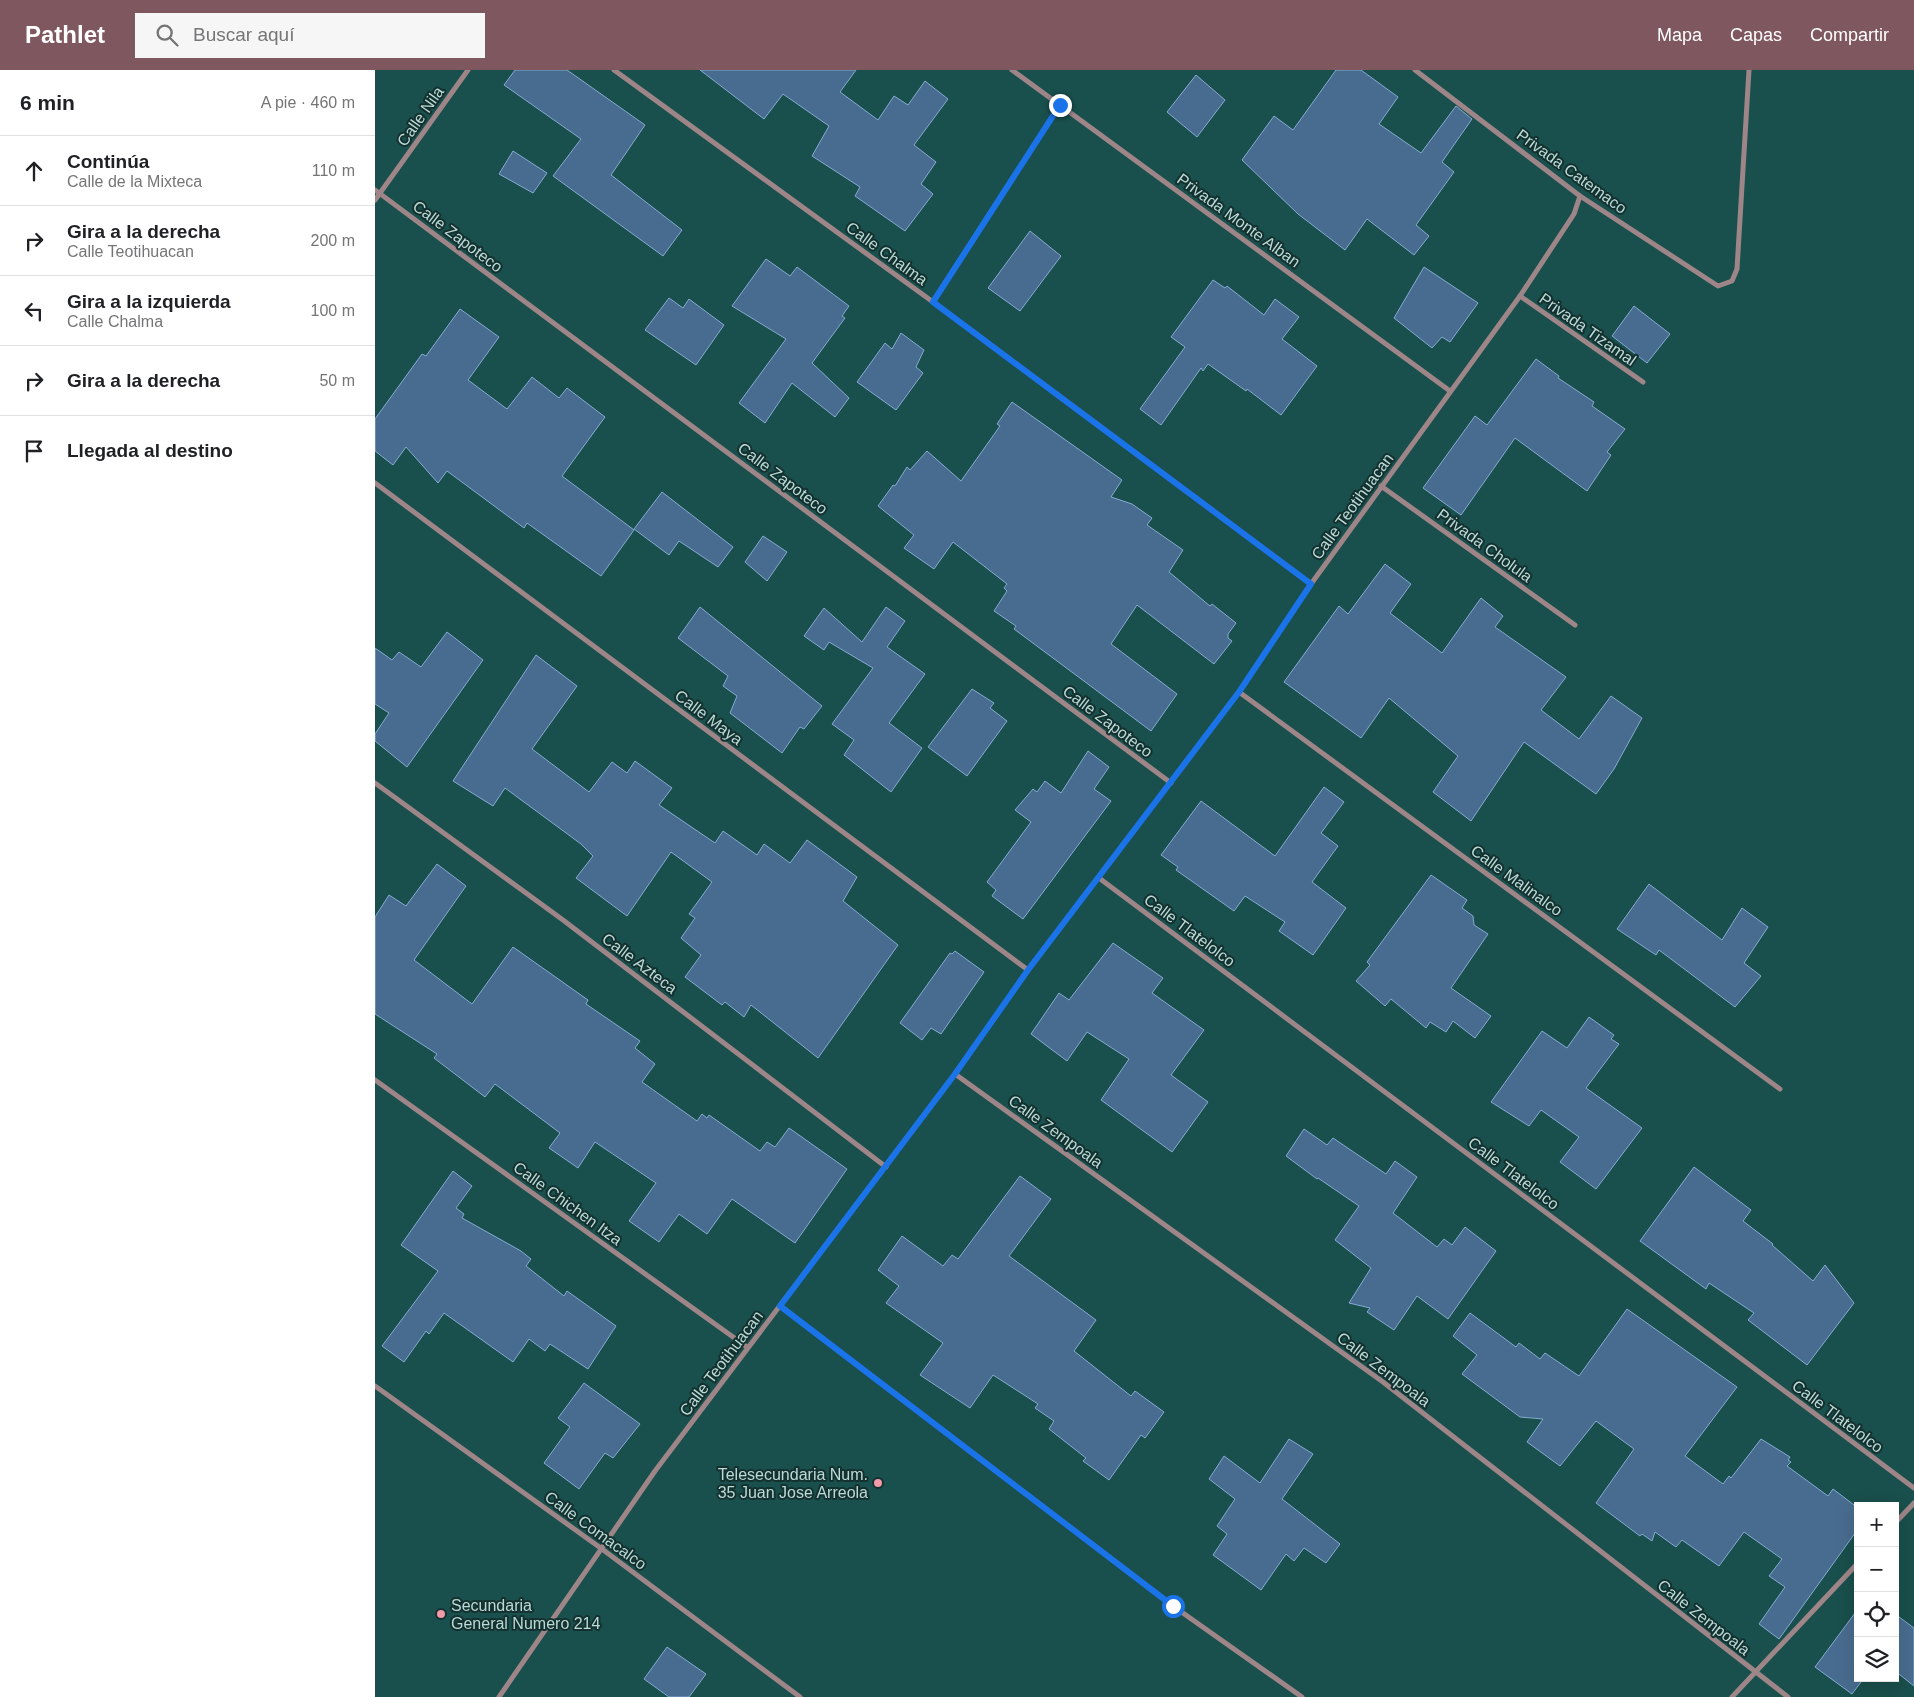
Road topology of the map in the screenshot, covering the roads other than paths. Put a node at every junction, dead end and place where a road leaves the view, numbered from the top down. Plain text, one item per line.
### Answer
1 (468, 70) edge
2 (614, 70) edge
3 (1012, 70) edge
4 (1415, 70) edge
5 (1749, 70) edge
6 (1060, 105) junction
7 (377, 192) edge
8 (1580, 196) junction
9 (375, 200) edge
10 (1520, 296) junction
11 (933, 302) junction
12 (1643, 382) dead end
13 (1451, 390) junction
14 (375, 483) edge
15 (1381, 486) junction
16 (1311, 584) junction
17 (1575, 625) dead end
18 (1239, 692) junction
19 (375, 783) edge
20 (1171, 783) junction
21 (1099, 878) junction
22 (1028, 970) junction
23 (955, 1074) junction
24 (375, 1080) edge
25 (1780, 1089) dead end
26 (886, 1166) junction
27 (780, 1306) junction
28 (747, 1347) junction
29 (375, 1386) edge
30 (1914, 1488) edge
31 (1914, 1503) edge
32 (1899, 1519) edge
33 (602, 1549) junction
34 (1854, 1567) edge
35 (1755, 1672) junction
36 (499, 1697) edge
37 (800, 1697) edge
38 (1302, 1697) edge
39 (1732, 1697) edge
40 (1788, 1697) edge

1 - 7 street, Calle Nila
2 - 11 street, Calle Chalma
3 - 6 street, Privada Monte Alban
4 - 8 street, Privada Catemaco
5 - 8 street, Privada Catemaco
6 - 11 street
6 - 13 street, Privada Monte Alban
7 - 9 street, Calle Nila
7 - 20 street, Calle Zapoteco
8 - 10 street, Calle Teotihuacan
10 - 12 street, Privada Tizamal
10 - 13 street, Calle Teotihuacan
11 - 16 street, Calle Chalma
13 - 15 street, Calle Teotihuacan
14 - 22 street, Calle Maya
15 - 16 street, Calle Teotihuacan
15 - 17 street, Privada Cholula
16 - 18 street, Calle Teotihuacan
18 - 20 street, Calle Teotihuacan
18 - 25 street, Calle Malinalco
19 - 26 street, Calle Azteca
20 - 21 street, Calle Teotihuacan
21 - 22 street, Calle Teotihuacan
21 - 30 street, Calle Tlatelolco
22 - 23 street, Calle Teotihuacan
23 - 26 street, Calle Teotihuacan
23 - 35 street, Calle Zempoala
24 - 28 street, Calle Chichen Itza
26 - 27 street, Calle Teotihuacan
27 - 28 street, Calle Teotihuacan
27 - 38 street
28 - 33 street, Calle Teotihuacan
29 - 33 street, Calle Comacalco
31 - 32 street
33 - 36 street, Calle Teotihuacan
33 - 37 street, Calle Comacalco
34 - 35 street
35 - 39 street
35 - 40 street, Calle Zempoala

